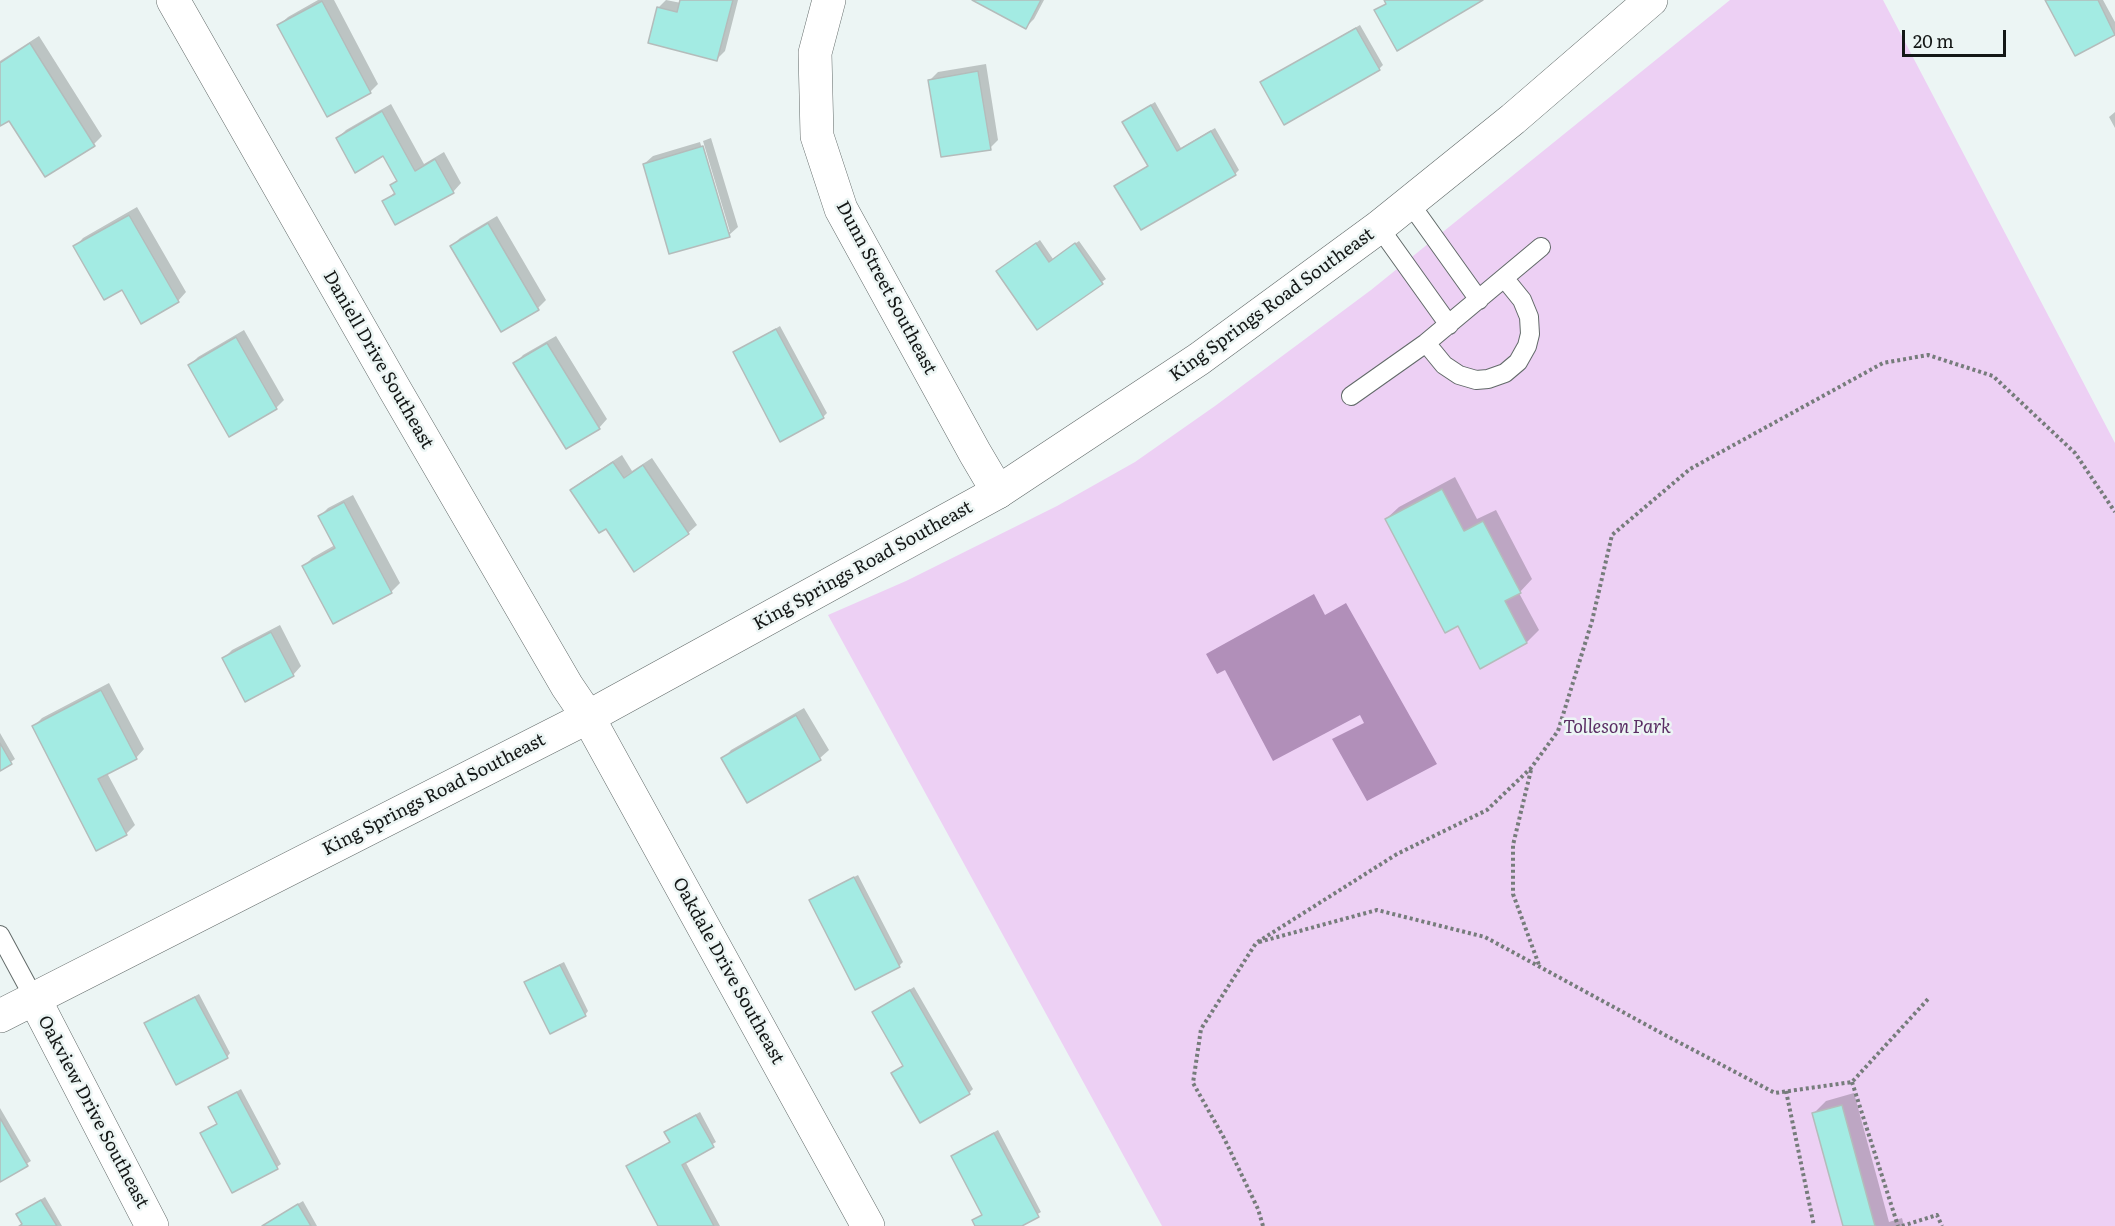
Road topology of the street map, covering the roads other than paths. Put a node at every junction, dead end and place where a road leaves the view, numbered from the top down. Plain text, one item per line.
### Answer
1 (173, 0) edge
2 (829, 0) edge
3 (1651, 0) edge
4 (1409, 202) junction
5 (1379, 227) junction
6 (1541, 247) dead end
7 (1505, 279) junction
8 (1479, 300) junction
9 (1449, 325) junction
10 (1426, 343) junction
11 (1351, 396) dead end
12 (998, 492) junction
13 (588, 717) junction
14 (0, 935) edge
15 (34, 998) junction
16 (0, 1016) edge
17 (152, 1226) edge
18 (868, 1226) edge

1 - 13 street, Daniell Drive Southeast
2 - 12 street, Dunn Street Southeast
3 - 4 street, King Springs Road Southeast
4 - 5 street, King Springs Road Southeast
4 - 8 lane
5 - 9 lane
5 - 12 street, King Springs Road Southeast
6 - 7 lane
7 - 8 lane
7 - 10 lane
8 - 9 lane
9 - 10 lane
10 - 11 lane
12 - 13 street, King Springs Road Southeast
13 - 15 street, King Springs Road Southeast
13 - 18 street, Oakdale Drive Southeast
14 - 15 lane
15 - 16 street, King Springs Road Southeast
15 - 17 street, Oakview Drive Southeast

